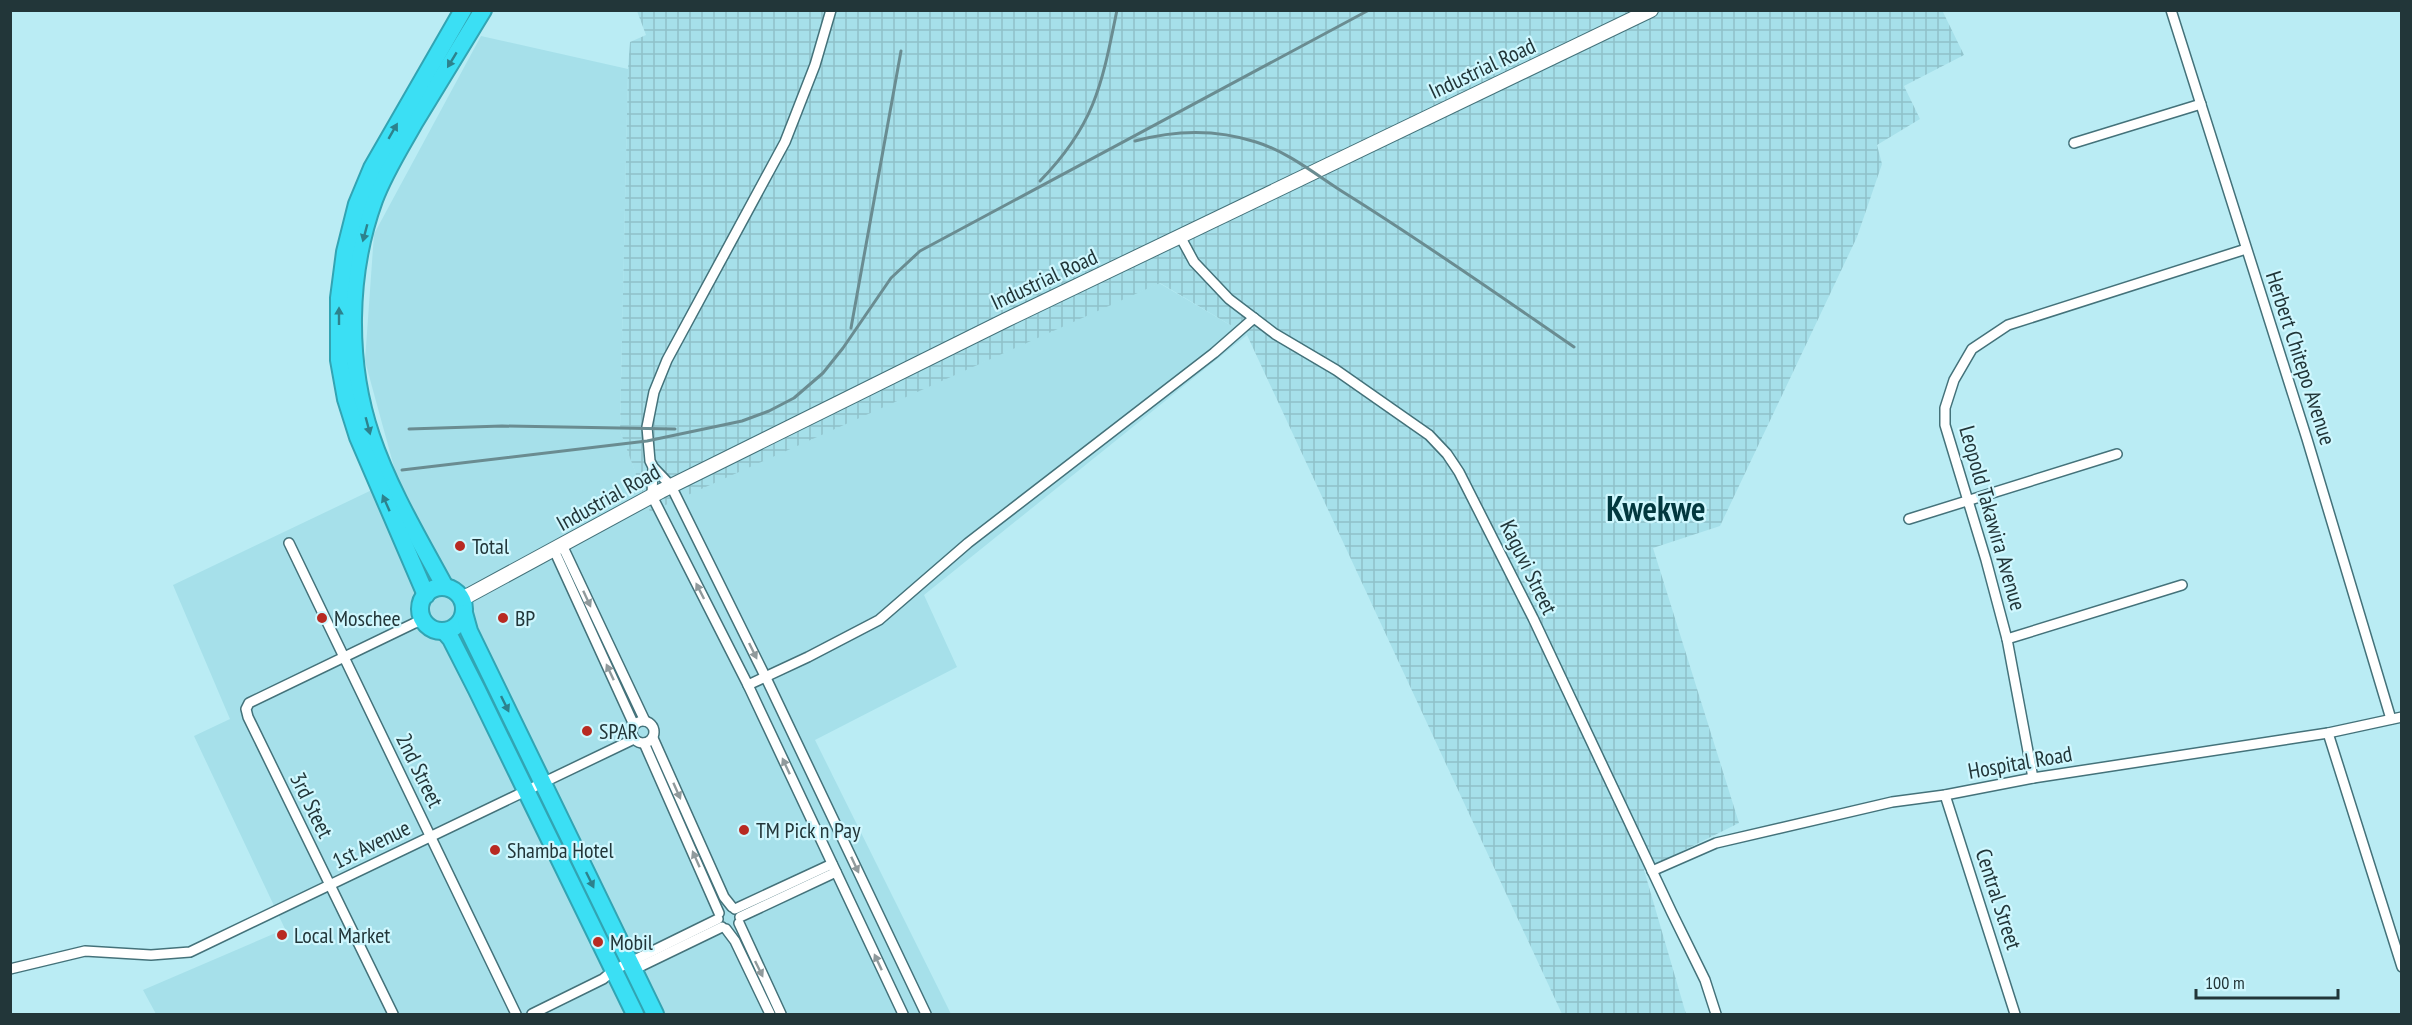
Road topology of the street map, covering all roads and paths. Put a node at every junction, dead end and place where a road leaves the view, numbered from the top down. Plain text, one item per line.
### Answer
1 (463, 10) edge
2 (483, 10) edge
3 (831, 10) edge
4 (1651, 10) edge
5 (2171, 10) edge
6 (2201, 104) junction
7 (2074, 143) dead end
8 (1181, 238) junction
9 (2246, 249) junction
10 (1254, 318) junction
11 (2117, 454) dead end
12 (652, 468) junction
13 (671, 486) junction
14 (652, 496) junction
15 (1968, 502) junction
16 (1909, 519) dead end
17 (410, 538) junction
18 (289, 543) dead end
19 (558, 548) junction
20 (2182, 585) dead end
21 (445, 587) junction
22 (426, 595) junction
23 (463, 606) junction
24 (423, 619) junction
25 (444, 631) junction
26 (2007, 639) junction
27 (343, 656) junction
28 (766, 678) junction
29 (494, 682) junction
30 (748, 685) junction
31 (477, 690) junction
32 (2402, 717) edge
33 (2391, 719) junction
34 (645, 721) junction
35 (634, 725) junction
36 (2328, 733) junction
37 (652, 738) junction
38 (634, 739) junction
39 (644, 743) junction
40 (2033, 778) junction
41 (543, 783) junction
42 (818, 787) junction
43 (527, 791) junction
44 (800, 795) junction
45 (1945, 795) junction
46 (431, 836) junction
47 (834, 868) junction
48 (1652, 871) junction
49 (331, 886) junction
50 (736, 914) junction
51 (721, 922) junction
52 (632, 966) junction
53 (2402, 967) edge
54 (10, 969) edge
55 (612, 975) junction
56 (393, 1014) edge
57 (516, 1014) edge
58 (532, 1014) edge
59 (635, 1014) edge
60 (655, 1014) edge
61 (770, 1014) edge
62 (781, 1014) edge
63 (903, 1014) edge
64 (926, 1014) edge
65 (1716, 1014) edge
66 (2015, 1014) edge

17 -> 1 highway
2 -> 17 highway
3 - 12 street
4 - 8 street, Industrial Road
5 - 6 street, Herbert Chitepo Avenue
6 - 7 street
6 - 9 street, Herbert Chitepo Avenue
8 - 10 street, Kaguvi Street
8 - 13 street, Industrial Road
9 - 15 street, Leopold Takawira Avenue
9 - 33 street, Herbert Chitepo Avenue
10 - 28 street
10 - 48 street, Kaguvi Street
11 - 15 street
12 - 13 street
12 - 14 street
13 - 14 street, Industrial Road
13 -> 28 street
14 - 19 street, Industrial Road
30 -> 14 street
15 - 16 street
15 - 26 street, Leopold Takawira Avenue
17 - 21 highway
17 - 22 highway
18 - 27 street, 2nd Street
19 - 23 street, Industrial Road
19 -> 34 street
35 -> 19 street
20 - 26 street
21 - 22 highway
21 - 23 highway
22 - 24 highway
23 - 25 highway
23 - 29 highway
24 - 25 highway
24 - 27 street
25 - 31 highway
26 - 40 street, Leopold Takawira Avenue
27 - 46 street, 2nd Street
27 - 49 street, 3rd Steet
28 - 30 street
28 - 42 street
29 - 31 highway
29 -> 41 highway
44 -> 30 street
31 - 43 highway
32 - 33 street, Hospital Road
33 - 36 street, Hospital Road
34 - 35 street
34 - 37 street
35 - 38 street
36 - 40 street, Hospital Road
36 - 53 street
37 - 39 street
37 -> 50 street
38 - 39 street
38 - 41 street, 1st Avenue
51 -> 39 street
40 - 45 street, Hospital Road
41 - 43 street, 1st Avenue
41 -> 52 highway
42 - 44 street
42 -> 64 street
43 - 46 street, 1st Avenue
43 - 55 highway
44 - 47 street
45 - 48 street, Hospital Road
45 - 66 street, Central Street
46 - 49 street, 1st Avenue
46 - 57 street, 2nd Street
47 - 50 street
63 -> 47 street
48 - 65 street, Kaguvi Street
49 - 54 street, 1st Avenue
49 - 56 street, 3rd Steet
50 - 51 street
50 - 51 street
50 -> 62 street
51 - 52 street
51 - 61 street
52 - 55 street
52 - 60 highway
55 - 58 street
55 - 59 highway

